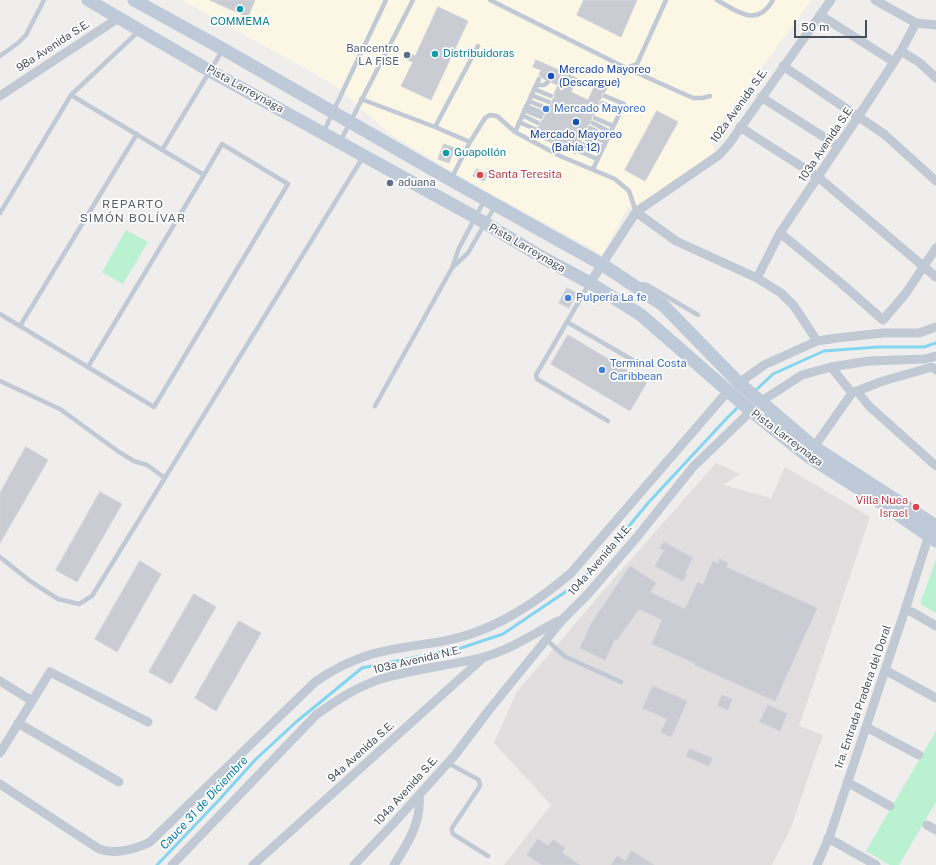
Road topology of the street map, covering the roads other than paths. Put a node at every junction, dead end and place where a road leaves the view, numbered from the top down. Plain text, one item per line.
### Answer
1 (44, 0) edge
2 (88, 0) edge
3 (134, 0) edge
4 (386, 0) edge
5 (413, 0) edge
6 (490, 0) edge
7 (666, 0) edge
8 (717, 0) edge
9 (773, 0) edge
10 (831, 0) edge
11 (875, 0) edge
12 (820, 15) junction
13 (120, 17) junction
14 (916, 23) junction
15 (936, 25) edge
16 (140, 29) junction
17 (478, 46) dead end
18 (223, 49) junction
19 (901, 50) junction
20 (0, 56) edge
21 (894, 62) junction
22 (783, 66) junction
23 (626, 68) junction
24 (210, 70) junction
25 (936, 78) edge
26 (539, 79) dead end
27 (548, 82) dead end
28 (535, 87) junction
29 (71, 95) junction
30 (531, 95) junction
31 (0, 96) edge
32 (551, 96) dead end
33 (605, 96) dead end
34 (710, 96) dead end
35 (761, 97) junction
36 (361, 99) junction
37 (549, 102) dead end
38 (602, 103) dead end
39 (525, 108) junction
40 (546, 108) dead end
41 (620, 111) junction
42 (332, 113) junction
43 (542, 115) dead end
44 (858, 116) junction
45 (595, 118) dead end
46 (350, 122) junction
47 (519, 122) junction
48 (538, 123) dead end
49 (435, 126) junction
50 (613, 126) junction
51 (740, 127) junction
52 (535, 129) dead end
53 (515, 132) junction
54 (610, 132) junction
55 (323, 133) junction
56 (587, 133) dead end
57 (136, 134) junction
58 (608, 137) junction
59 (585, 138) dead end
60 (340, 142) junction
61 (470, 142) junction
62 (605, 142) junction
63 (582, 144) dead end
64 (838, 146) junction
65 (603, 148) junction
66 (162, 150) junction
67 (579, 151) dead end
68 (600, 153) junction
69 (364, 155) junction
70 (597, 159) junction
71 (593, 169) junction
72 (204, 175) junction
73 (818, 177) junction
74 (451, 180) junction
75 (936, 180) edge
76 (490, 202) junction
77 (636, 212) junction
78 (0, 213) edge
79 (480, 220) junction
80 (780, 233) junction
81 (936, 248) edge
82 (603, 265) junction
83 (924, 266) junction
84 (452, 268) junction
85 (936, 276) edge
86 (757, 278) junction
87 (590, 283) junction
88 (637, 287) junction
89 (0, 314) edge
90 (698, 314) dead end
91 (567, 322) junction
92 (20, 326) junction
93 (936, 327) edge
94 (817, 341) junction
95 (936, 356) edge
96 (636, 362) dead end
97 (831, 366) junction
98 (935, 366) edge
99 (88, 367) junction
100 (0, 381) edge
101 (740, 384) junction
102 (854, 392) junction
103 (730, 393) junction
104 (759, 401) junction
105 (375, 406) dead end
106 (750, 410) junction
107 (608, 421) dead end
108 (814, 447) junction
109 (936, 466) edge
110 (165, 478) junction
111 (934, 534) edge
112 (0, 557) edge
113 (905, 610) junction
114 (563, 618) junction
115 (936, 626) edge
116 (546, 639) junction
117 (484, 656) junction
118 (885, 670) junction
119 (0, 681) edge
120 (621, 682) dead end
121 (936, 698) edge
122 (32, 701) junction
123 (148, 722) dead end
124 (18, 724) junction
125 (866, 727) junction
126 (473, 730) joint
127 (0, 754) edge
128 (919, 755) dead end
129 (448, 763) junction
130 (119, 782) dead end
131 (847, 782) junction
132 (0, 784) edge
133 (419, 796) junction
134 (890, 806) dead end
135 (927, 825) dead end
136 (936, 830) edge
137 (828, 838) junction
138 (488, 856) dead end
139 (172, 865) edge
140 (253, 865) edge
141 (354, 865) edge
142 (394, 865) edge
143 (817, 865) edge
144 (876, 865) edge

1 - 20 lane
2 - 13 main road, Pista Larreynaga
3 - 18 main road, Pista Larreynaga
4 - 42 lane
5 - 36 lane
6 - 23 lane
7 - 23 lane
8 - 9 lane
10 - 12 street, 102a Avenida S.E.
11 - 14 street
12 - 21 street
12 - 22 street, 102a Avenida S.E.
13 - 16 main road, Pista Larreynaga
13 - 31 street, 98a Avenida S.E.
14 - 15 street
14 - 19 street, 103a Avenida S.E.
16 - 24 main road, Pista Larreynaga
16 - 29 lane
17 - 49 lane
18 - 24 lane
18 - 42 main road, Pista Larreynaga
19 - 21 street, 103a Avenida S.E.
19 - 25 street
21 - 44 street, 103a Avenida S.E.
22 - 35 street, 102a Avenida S.E.
22 - 44 street
23 - 34 lane
24 - 55 main road, Pista Larreynaga
24 - 66 lane
26 - 28 lane
27 - 28 lane
28 - 30 lane
28 - 32 lane
29 - 57 lane
29 - 78 lane
30 - 37 lane
30 - 39 lane
33 - 41 lane
35 - 51 street, 102a Avenida S.E.
35 - 64 street
36 - 46 lane
36 - 49 lane
38 - 41 lane
39 - 40 lane
39 - 43 lane
39 - 47 lane
39 - 48 lane
41 - 50 lane
42 - 46 main road, Pista Larreynaga
42 - 55 lane
44 - 64 street, 103a Avenida S.E.
44 - 75 street
45 - 50 lane
46 - 60 lane
46 - 74 main road, Pista Larreynaga
47 - 52 lane
47 - 53 lane
49 - 61 lane
50 - 54 lane
51 - 73 street
51 - 77 street, 102a Avenida S.E.
53 - 61 lane
53 - 71 lane
54 - 58 lane
54 - 58 lane
55 - 60 main road, Pista Larreynaga
56 - 62 lane
57 - 66 lane
57 - 92 lane
58 - 62 lane
59 - 65 lane
60 - 69 main road, Pista Larreynaga
61 - 74 lane
62 - 65 lane
63 - 68 lane
64 - 73 street, 103a Avenida S.E.
65 - 68 lane
66 - 72 lane
67 - 70 lane
68 - 70 lane
69 - 79 main road, Pista Larreynaga
69 - 110 lane
70 - 71 lane
71 - 77 lane
72 - 99 lane
72 - 99 lane
73 - 80 street, 103a Avenida S.E.
73 - 83 street
74 - 76 main road, Pista Larreynaga
76 - 79 lane
76 - 79 lane
76 - 82 main road, Pista Larreynaga
77 - 82 street, 102a Avenida S.E.
77 - 86 street
79 - 84 lane
79 - 84 lane
79 - 87 main road, Pista Larreynaga
80 - 83 street
80 - 86 street, 103a Avenida S.E.
81 - 83 street
82 - 87 street, 102a Avenida S.E.
82 - 88 main road, Pista Larreynaga
83 - 85 street
84 - 105 lane
86 - 94 street
87 - 91 lane
87 - 103 main road, Pista Larreynaga
88 - 90 lane
88 - 101 main road, Pista Larreynaga
89 - 92 lane
91 - 96 lane
91 - 107 lane
92 - 99 lane
93 - 94 street
94 - 101 street
95 - 97 street
97 - 102 street
97 - 104 street
98 - 102 street
100 - 110 lane
101 - 104 main road, Pista Larreynaga
102 - 108 street
102 - 109 street
103 - 106 main road, Pista Larreynaga
103 - 132 street
104 - 108 main road, Pista Larreynaga
106 - 111 main road, Pista Larreynaga
106 - 114 street, 104a Avenida N.E.
108 - 111 main road, Pista Larreynaga
110 - 112 lane
111 - 113 street, 1ra. Entrada Pradera del Doral
113 - 115 street
113 - 118 street, 1ra. Entrada Pradera del Doral
114 - 116 street, 104a Avenida N.E.
114 - 117 street, 103a Avenida N.E.
116 - 120 lane
116 - 126 street, 104a Avenida N.E.
117 - 139 street, 103a Avenida N.E.
117 - 140 street, 94a Avenida S.E.
118 - 121 street
118 - 125 street, 1ra. Entrada Pradera del Doral
119 - 122 street
122 - 123 street
122 - 124 street
124 - 127 street
124 - 130 street
125 - 128 street
125 - 131 street, 1ra. Entrada Pradera del Doral
126 - 129 street, 104a Avenida S.E.
129 - 133 street, 104a Avenida S.E.
129 - 138 lane
131 - 134 street
131 - 137 street, 1ra. Entrada Pradera del Doral
133 - 141 street, 104a Avenida S.E.
133 - 142 street
135 - 136 street
137 - 143 street, 1ra. Entrada Pradera del Doral
137 - 144 street

